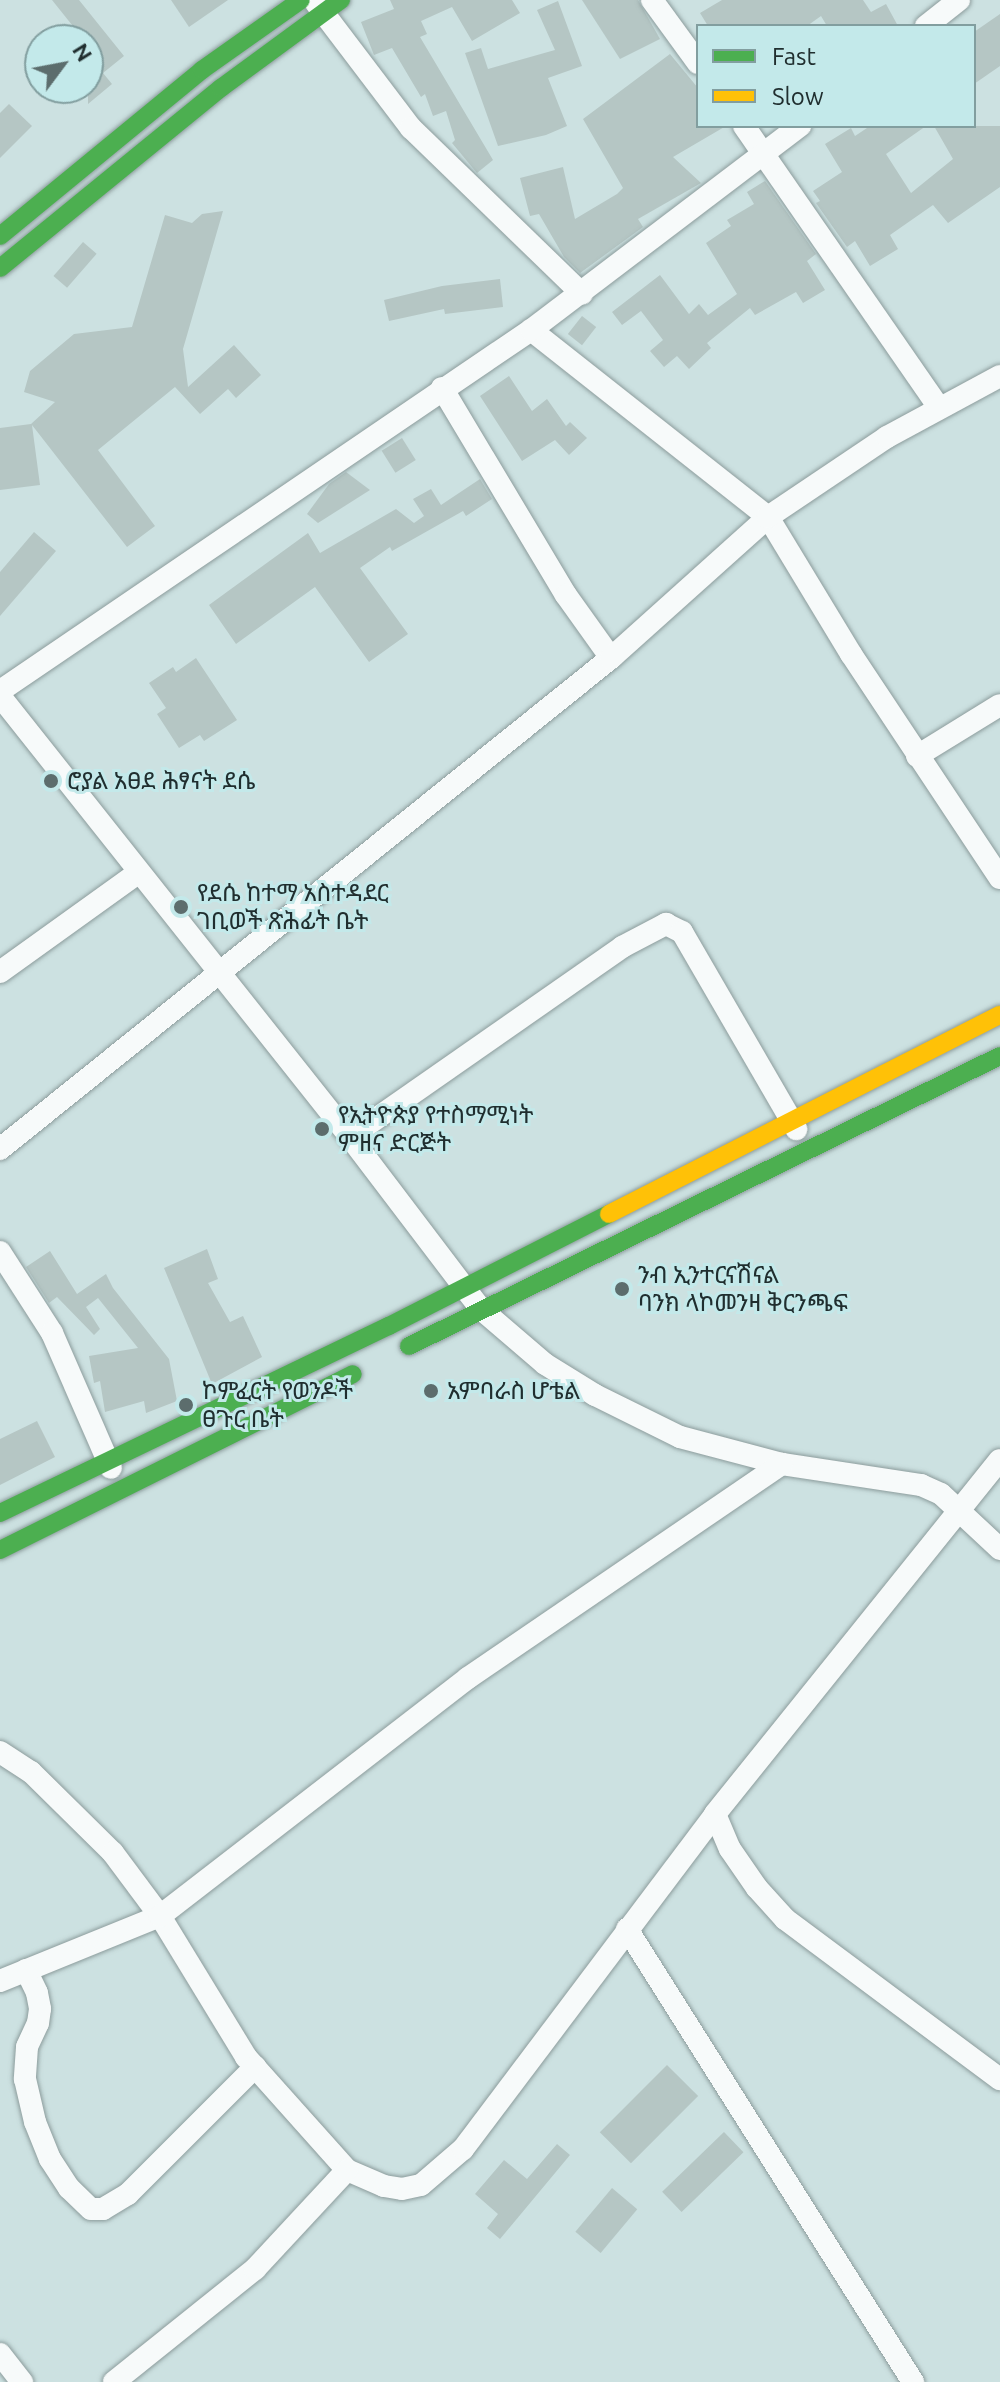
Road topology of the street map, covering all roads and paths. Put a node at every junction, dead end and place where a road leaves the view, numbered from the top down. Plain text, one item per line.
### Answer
1 (301, 0) edge
2 (341, 0) edge
3 (652, 0) edge
4 (959, 0) edge
5 (318, 7) edge
6 (929, 24) edge
7 (696, 60) edge
8 (746, 128) edge
9 (798, 128) edge
10 (765, 154) junction
11 (0, 236) edge
12 (2, 262) edge
13 (582, 294) junction
14 (531, 330) junction
15 (1000, 376) edge
16 (442, 388) junction
17 (939, 408) junction
18 (768, 517) junction
19 (611, 658) junction
20 (0, 694) edge
21 (1000, 705) edge
22 (917, 756) junction
23 (139, 872) junction
24 (1000, 878) edge
25 (0, 972) edge
26 (222, 974) junction
27 (1000, 1015) edge
28 (1000, 1056) edge
29 (791, 1121) junction
30 (350, 1137) junction
31 (0, 1149) edge
32 (809, 1150) junction
33 (0, 1252) edge
34 (463, 1286) junction
35 (482, 1310) junction
36 (398, 1352) dead end
37 (370, 1365) dead end
38 (220, 1405) junction
39 (233, 1434) junction
40 (1000, 1460) edge
41 (108, 1461) junction
42 (782, 1464) junction
43 (121, 1490) junction
44 (959, 1509) junction
45 (0, 1513) edge
46 (1000, 1549) edge
47 (0, 1550) edge
48 (0, 1752) edge
49 (715, 1814) junction
50 (160, 1916) junction
51 (627, 1929) junction
52 (26, 1970) junction
53 (0, 1981) edge
54 (255, 2067) junction
55 (1000, 2079) edge
56 (347, 2170) junction
57 (0, 2354) edge
58 (22, 2382) edge
59 (114, 2382) edge
60 (913, 2382) edge

1 - 11 main road
2 - 5 main road
3 - 7 street
4 - 6 street
5 - 12 main road
5 - 13 street
8 - 10 street
9 - 10 street
10 - 13 street
10 - 17 street
13 - 14 street
14 - 16 street
14 - 18 street
15 - 17 street
16 - 19 street
16 - 20 street
17 - 18 street
18 - 19 street
18 - 22 street
19 - 26 street
20 - 23 street
21 - 22 street
22 - 24 street
23 - 25 street
23 - 26 street
26 - 30 street
26 - 31 street
27 - 29 main road
28 - 32 main road
29 - 30 street
29 - 32 street
29 - 34 main road
30 - 34 street
32 - 35 main road
33 - 41 street
34 - 35 street
34 - 38 main road
35 - 36 main road
35 - 42 street
37 - 39 main road
38 - 39 main road
38 - 41 main road
39 - 43 main road
40 - 44 street
41 - 43 street
41 - 45 main road
42 - 44 street
42 - 50 street
43 - 47 main road
44 - 46 street
44 - 49 street
48 - 50 street
49 - 51 street
49 - 55 street
50 - 52 street
50 - 54 street
51 - 56 street
51 - 60 street
52 - 53 street
52 - 54 street
54 - 56 street
56 - 59 street
57 - 58 street

